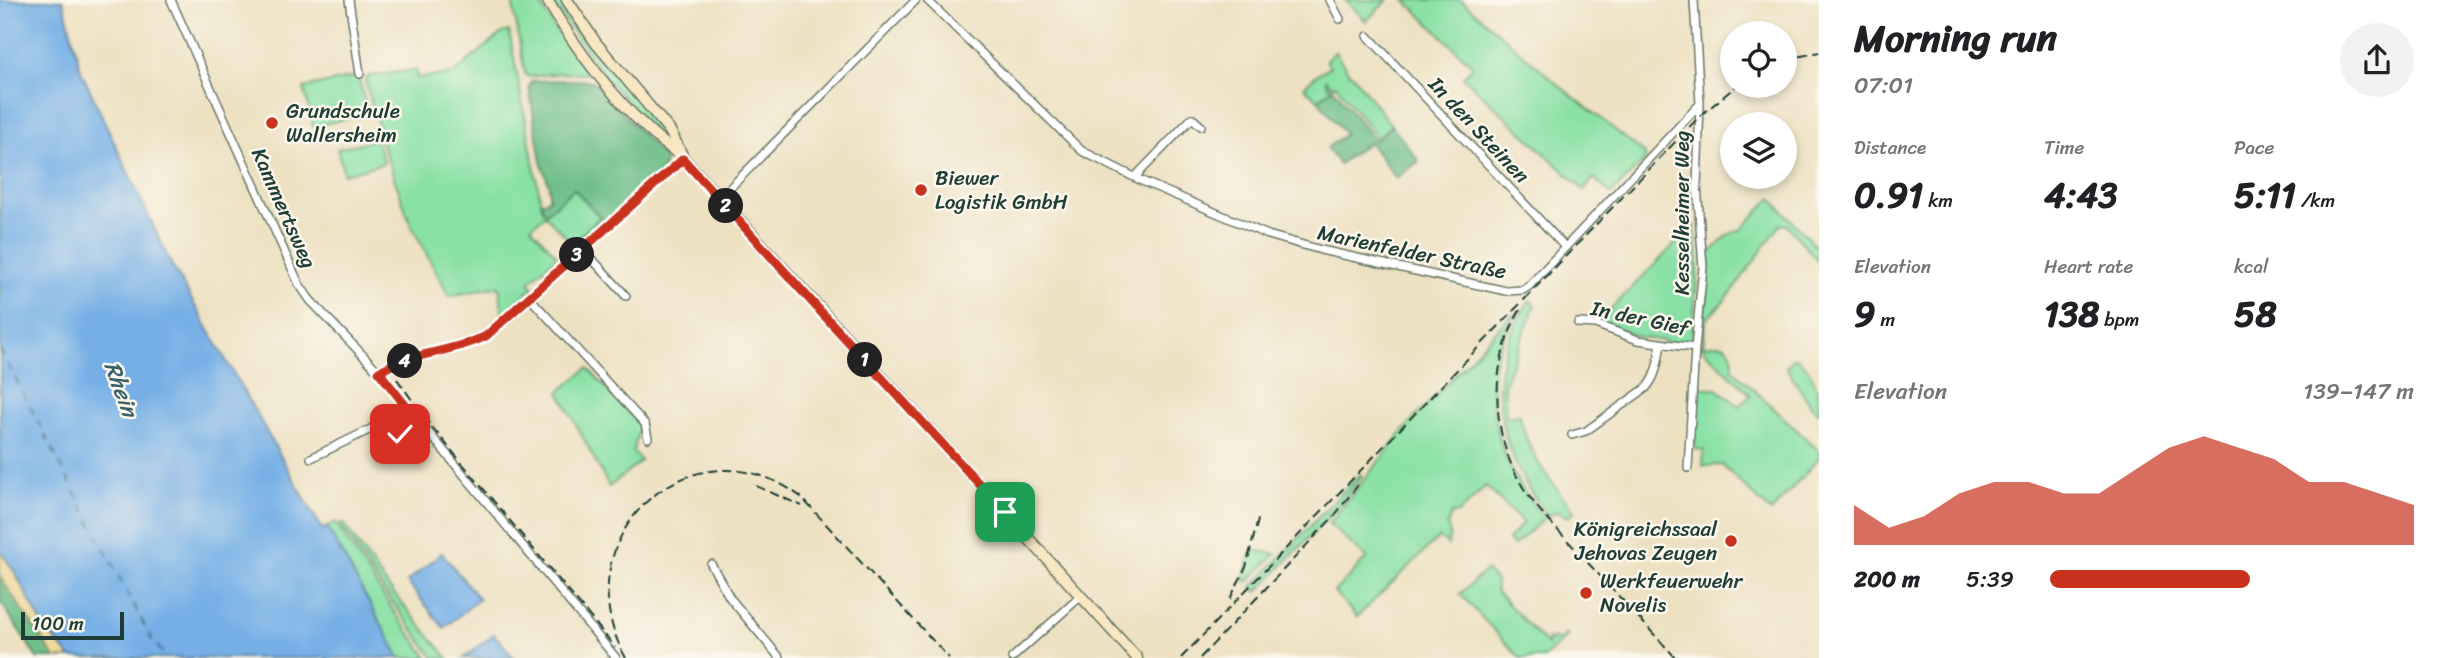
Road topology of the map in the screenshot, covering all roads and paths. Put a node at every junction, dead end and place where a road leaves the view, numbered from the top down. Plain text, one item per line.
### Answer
1 (171, 0) edge
2 (349, 0) edge
3 (547, 0) edge
4 (567, 0) edge
5 (916, 0) edge
6 (926, 0) edge
7 (1330, 0) edge
8 (1694, 0) edge
9 (1340, 19) dead end
10 (1368, 36) dead end
11 (360, 74) dead end
12 (1700, 104) junction
13 (1186, 111) dead end
14 (1192, 118) junction
15 (1201, 126) dead end
16 (683, 159) junction
17 (1135, 177) junction
18 (719, 199) junction
19 (1565, 247) junction
20 (583, 249) junction
21 (626, 296) dead end
22 (530, 298) junction
23 (1577, 323) dead end
24 (1661, 344) junction
25 (1695, 348) junction
26 (379, 372) junction
27 (405, 405) junction
28 (391, 416) junction
29 (400, 434) dead end
30 (1572, 435) dead end
31 (648, 438) dead end
32 (311, 458) dead end
33 (1688, 468) dead end
34 (711, 564) dead end
35 (1081, 596) junction
36 (616, 658) edge
37 (780, 658) edge
38 (1012, 658) edge
39 (1137, 658) edge

1 - 26 street, Kammertsweg
2 - 11 street
3 - 16 main road
4 - 16 main road
5 - 18 street
6 - 17 street, Marienfelder Straße
7 - 9 street
8 - 12 street, Kesselheimer Weg
10 - 19 street, In den Steinen
12 - 19 street, Marienfelder Straße
12 - 25 street, Kesselheimer Weg
13 - 14 street
14 - 15 street
14 - 17 street
16 - 18 main road
16 - 20 street
17 - 19 street, Marienfelder Straße
18 - 35 main road
20 - 21 street
20 - 22 street
22 - 26 street
22 - 31 street
23 - 24 street, In der Gief
24 - 25 street, In der Gief
24 - 30 street
25 - 33 street, Kesselheimer Weg
26 - 27 street, Kammertsweg
27 - 28 street
27 - 36 street, Kammertsweg
28 - 29 street
28 - 32 street
34 - 37 street
35 - 38 street
35 - 39 main road

